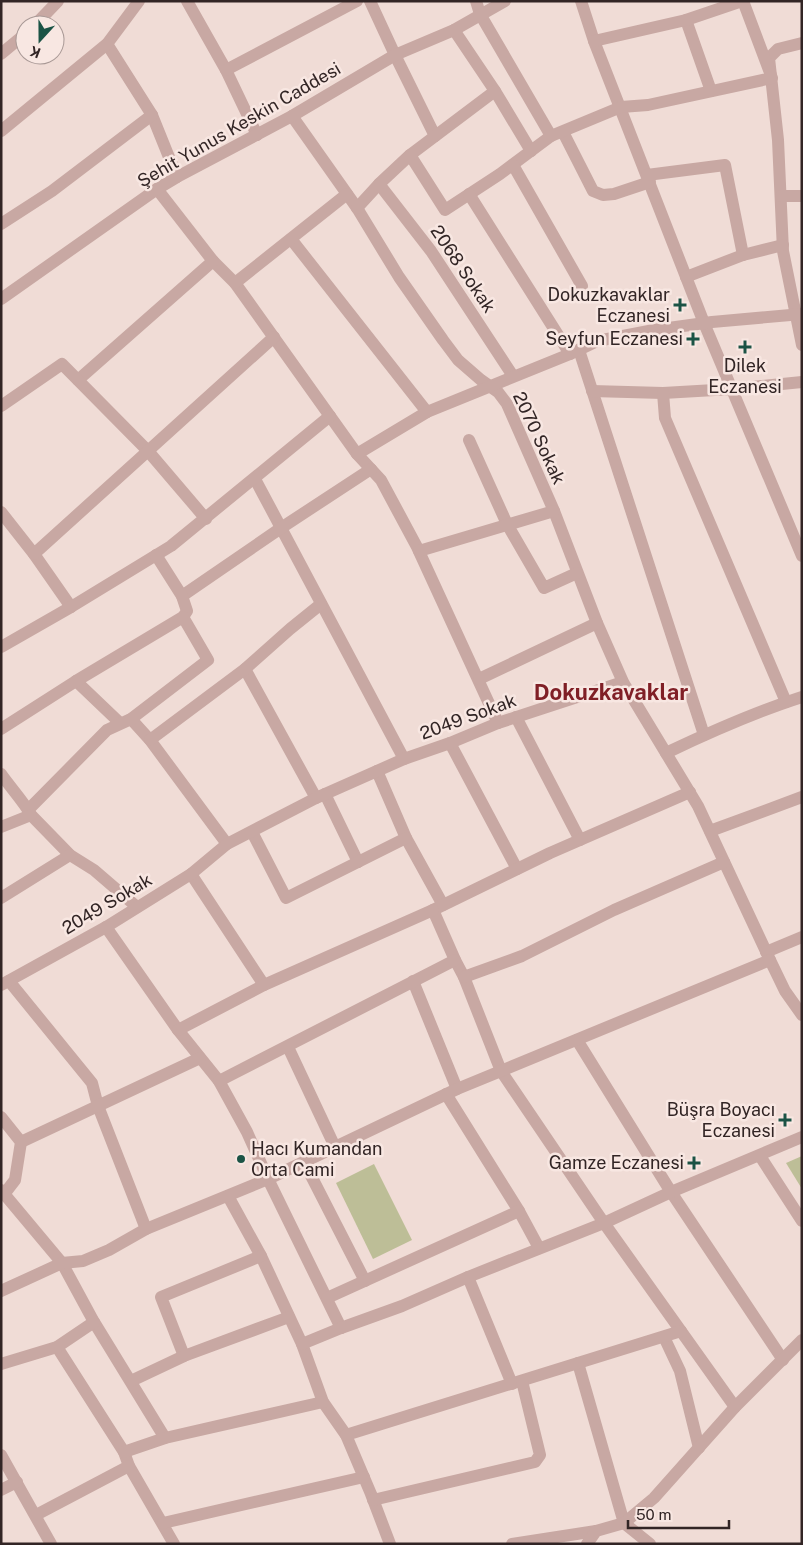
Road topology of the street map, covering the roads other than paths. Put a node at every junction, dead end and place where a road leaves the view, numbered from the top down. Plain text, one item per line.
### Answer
1 (58, 1) edge
2 (139, 1) edge
3 (187, 1) edge
4 (357, 1) edge
5 (370, 1) edge
6 (476, 1) edge
7 (505, 1) edge
8 (581, 1) edge
9 (742, 1) edge
10 (480, 14) junction
11 (45, 15) edge
12 (686, 20) junction
13 (454, 30) junction
14 (594, 41) junction
15 (15, 42) edge
16 (802, 43) edge
17 (107, 44) junction
18 (1, 54) edge
19 (395, 56) junction
20 (226, 70) junction
21 (772, 78) junction
22 (711, 91) junction
23 (495, 92) junction
24 (621, 107) junction
25 (152, 115) junction
26 (292, 116) junction
27 (1, 131) edge
28 (557, 134) junction
29 (257, 135) junction
30 (435, 136) junction
31 (531, 151) junction
32 (410, 155) junction
33 (513, 164) junction
34 (177, 177) junction
35 (648, 179) junction
36 (379, 184) junction
37 (157, 189) junction
38 (347, 194) junction
39 (469, 194) junction
40 (781, 196) junction
41 (802, 196) edge
42 (357, 208) junction
43 (1, 224) edge
44 (291, 239) junction
45 (783, 245) junction
46 (743, 255) junction
47 (213, 261) junction
48 (686, 277) junction
49 (235, 282) junction
50 (582, 286) dead end
51 (1, 298) edge
52 (799, 314) edge
53 (704, 323) junction
54 (274, 337) junction
55 (802, 345) edge
56 (574, 352) junction
57 (514, 376) junction
58 (78, 380) junction
59 (802, 382) edge
60 (490, 386) junction
61 (732, 389) junction
62 (592, 391) junction
63 (663, 393) junction
64 (1, 406) edge
65 (427, 412) junction
66 (330, 416) junction
67 (469, 440) dead end
68 (148, 451) junction
69 (357, 454) junction
70 (371, 469) junction
71 (255, 479) junction
72 (554, 511) junction
73 (3, 519) edge
74 (206, 519) junction
75 (507, 524) junction
76 (281, 528) junction
77 (419, 551) junction
78 (34, 554) junction
79 (156, 555) junction
80 (802, 556) edge
81 (578, 573) junction
82 (182, 596) junction
83 (321, 604) junction
84 (71, 607) junction
85 (183, 617) junction
86 (597, 623) junction
87 (1, 647) edge
88 (245, 669) junction
89 (479, 679) junction
90 (76, 681) junction
91 (623, 682) junction
92 (802, 697) edge
93 (786, 702) junction
94 (516, 717) junction
95 (125, 721) junction
96 (498, 723) junction
97 (1, 729) edge
98 (704, 735) junction
99 (150, 740) junction
100 (450, 743) junction
101 (666, 753) junction
102 (404, 759) junction
103 (377, 771) junction
104 (1, 774) edge
105 (690, 792) junction
106 (320, 796) junction
107 (802, 797) edge
108 (29, 812) junction
109 (1, 826) edge
110 (710, 831) junction
111 (252, 832) junction
112 (406, 838) junction
113 (580, 840) junction
114 (228, 844) junction
115 (70, 855) junction
116 (358, 862) junction
117 (724, 862) junction
118 (517, 869) junction
119 (190, 874) junction
120 (1, 898) edge
121 (137, 906) junction
122 (438, 908) junction
123 (106, 927) junction
124 (802, 937) edge
125 (768, 956) junction
126 (455, 960) junction
127 (464, 977) junction
128 (413, 981) junction
129 (5, 983) edge
130 (264, 985) junction
131 (802, 1015) edge
132 (178, 1030) junction
133 (577, 1040) junction
134 (288, 1047) junction
135 (200, 1058) junction
136 (501, 1071) junction
137 (219, 1081) junction
138 (451, 1092) junction
139 (98, 1106) junction
140 (1, 1116) edge
141 (802, 1138) edge
142 (21, 1142) junction
143 (335, 1147) junction
144 (760, 1156) junction
145 (304, 1162) junction
146 (268, 1179) junction
147 (3, 1192) edge
148 (671, 1192) junction
149 (228, 1196) junction
150 (519, 1211) junction
151 (802, 1221) edge
152 (604, 1223) junction
153 (146, 1229) junction
154 (539, 1248) junction
155 (261, 1256) junction
156 (62, 1263) junction
157 (468, 1277) junction
158 (365, 1281) junction
159 (1, 1291) edge
160 (327, 1298) junction
161 (289, 1317) junction
162 (94, 1322) junction
163 (341, 1328) junction
164 (681, 1331) junction
165 (664, 1337) junction
166 (802, 1340) edge
167 (302, 1344) junction
168 (57, 1347) junction
169 (184, 1356) junction
170 (783, 1360) junction
171 (578, 1363) junction
172 (1, 1364) edge
173 (131, 1381) junction
174 (517, 1382) junction
175 (323, 1402) junction
176 (735, 1408) junction
177 (346, 1435) junction
178 (166, 1438) junction
179 (699, 1448) junction
180 (124, 1452) junction
181 (1, 1455) edge
182 (129, 1466) junction
183 (364, 1477) junction
184 (17, 1482) junction
185 (1, 1490) edge
186 (373, 1500) junction
187 (36, 1515) junction
188 (163, 1523) junction
189 (624, 1523) junction
190 (596, 1532) junction
191 (51, 1544) edge
192 (174, 1544) edge
193 (390, 1544) edge
194 (512, 1544) edge
195 (587, 1544) edge
196 (650, 1544) edge

1 - 11 street
2 - 17 street
3 - 20 street
4 - 20 street
5 - 19 street
6 - 10 street
7 - 10 street, Şehit Yunus Keskin Caddesi
8 - 14 street
9 - 12 street
9 - 21 street
10 - 13 street, Şehit Yunus Keskin Caddesi
10 - 28 street
12 - 14 street
12 - 22 street
13 - 19 street, Şehit Yunus Keskin Caddesi
13 - 23 street
14 - 24 street
15 - 18 street
16 - 21 street
17 - 25 street
17 - 27 street
19 - 26 street, Şehit Yunus Keskin Caddesi
19 - 30 street
20 - 29 street
21 - 22 street
21 - 40 street
22 - 24 street
23 - 30 street
23 - 31 street
24 - 28 street
24 - 35 street
25 - 34 street
25 - 43 street
26 - 29 street, Şehit Yunus Keskin Caddesi
26 - 38 street, 2070 Sokak
28 - 31 street
28 - 35 street
29 - 34 street, Şehit Yunus Keskin Caddesi
30 - 32 street
31 - 33 street
32 - 36 street
32 - 39 street
33 - 39 street
33 - 50 street
34 - 37 street, Şehit Yunus Keskin Caddesi
35 - 46 street
35 - 48 street
36 - 42 street
36 - 57 street, 2068 Sokak
37 - 47 street
37 - 51 street, Şehit Yunus Keskin Caddesi
38 - 42 street, 2070 Sokak
38 - 44 street
39 - 56 street
40 - 41 street
40 - 45 street
42 - 60 street, 2070 Sokak
44 - 49 street
44 - 65 street
45 - 46 street
45 - 52 street
46 - 48 street
47 - 49 street
47 - 58 street
48 - 53 street
49 - 54 street
52 - 53 street
52 - 55 street
53 - 56 street
53 - 61 street
54 - 66 street
54 - 68 street
56 - 57 street
56 - 62 street
57 - 60 street
58 - 64 street
58 - 68 street
59 - 61 street
60 - 65 street
60 - 72 street, 2070 Sokak
61 - 63 street
61 - 80 street
62 - 63 street
62 - 98 street
63 - 93 street
65 - 69 street
66 - 69 street
66 - 71 street
67 - 75 street
68 - 74 street
68 - 78 street
69 - 70 street
70 - 76 street
70 - 77 street
71 - 74 street
71 - 76 street
72 - 75 street
72 - 81 street, 2070 Sokak
73 - 78 street
74 - 79 street
75 - 77 street
75 - 81 street
76 - 82 street
76 - 83 street
77 - 89 street
78 - 84 street
79 - 82 street
79 - 84 street
81 - 86 street, 2070 Sokak
82 - 85 street
83 - 88 street
83 - 102 street
84 - 87 street
85 - 90 street
85 - 95 street
86 - 89 street
86 - 91 street, 2070 Sokak
88 - 99 street
88 - 106 street
89 - 96 street
90 - 95 street
90 - 97 street
91 - 94 street, 2049 Sokak
91 - 101 street
92 - 93 street
93 - 98 street
94 - 96 street, 2049 Sokak
94 - 113 street
95 - 99 street
95 - 108 street
96 - 100 street, 2049 Sokak
98 - 101 street
99 - 114 street
100 - 102 street, 2049 Sokak
100 - 118 street
101 - 105 street
102 - 103 street, 2049 Sokak
103 - 106 street, 2049 Sokak
103 - 112 street
104 - 108 street
105 - 110 street
105 - 113 street
106 - 111 street, 2049 Sokak
106 - 116 street
107 - 110 street
108 - 109 street
108 - 115 street
110 - 117 street
111 - 114 street, 2049 Sokak
111 - 116 street
112 - 116 street
112 - 122 street
113 - 118 street
114 - 119 street, 2049 Sokak
115 - 120 street
115 - 121 street
117 - 125 street
117 - 127 street
118 - 122 street
119 - 121 street, 2049 Sokak
119 - 130 street
121 - 123 street, 2049 Sokak
122 - 126 street
122 - 130 street
123 - 129 street, 2049 Sokak
123 - 132 street
124 - 125 street
125 - 131 street
125 - 133 street
126 - 127 street
126 - 128 street
127 - 136 street
128 - 134 street
128 - 138 street
129 - 139 street
130 - 132 street
132 - 135 street
133 - 136 street
133 - 148 street
134 - 137 street
134 - 143 street
135 - 137 street
135 - 139 street
136 - 138 street
136 - 152 street
137 - 146 street
138 - 143 street
138 - 150 street
139 - 142 street
139 - 153 street
140 - 142 street
141 - 144 street
142 - 147 street
143 - 145 street
144 - 148 street
144 - 151 street
145 - 146 street
145 - 158 street
146 - 149 street
146 - 160 street
147 - 156 street
148 - 152 street
148 - 170 street
149 - 153 street
149 - 155 street
150 - 154 street
150 - 158 street
152 - 154 street
152 - 164 street
153 - 156 street
154 - 157 street
155 - 161 street
155 - 169 street
156 - 159 street
156 - 162 street
157 - 163 street
157 - 174 street
158 - 160 street
160 - 163 street
161 - 167 street
161 - 169 street
162 - 168 street
162 - 173 street
163 - 167 street
164 - 165 street
164 - 176 street
165 - 171 street
165 - 179 street
166 - 170 street
167 - 175 street
168 - 172 street
168 - 180 street
169 - 173 street
170 - 176 street
171 - 174 street
171 - 189 street
173 - 178 street
174 - 177 street
174 - 186 street
175 - 177 street
175 - 178 street
176 - 179 street
177 - 183 street
178 - 180 street
179 - 189 street
180 - 182 street
181 - 184 street
182 - 187 street
182 - 188 street
183 - 186 street
183 - 188 street
184 - 185 street
184 - 187 street
186 - 193 street
187 - 191 street
188 - 192 street
189 - 190 street
189 - 196 street
190 - 194 street
190 - 195 street

